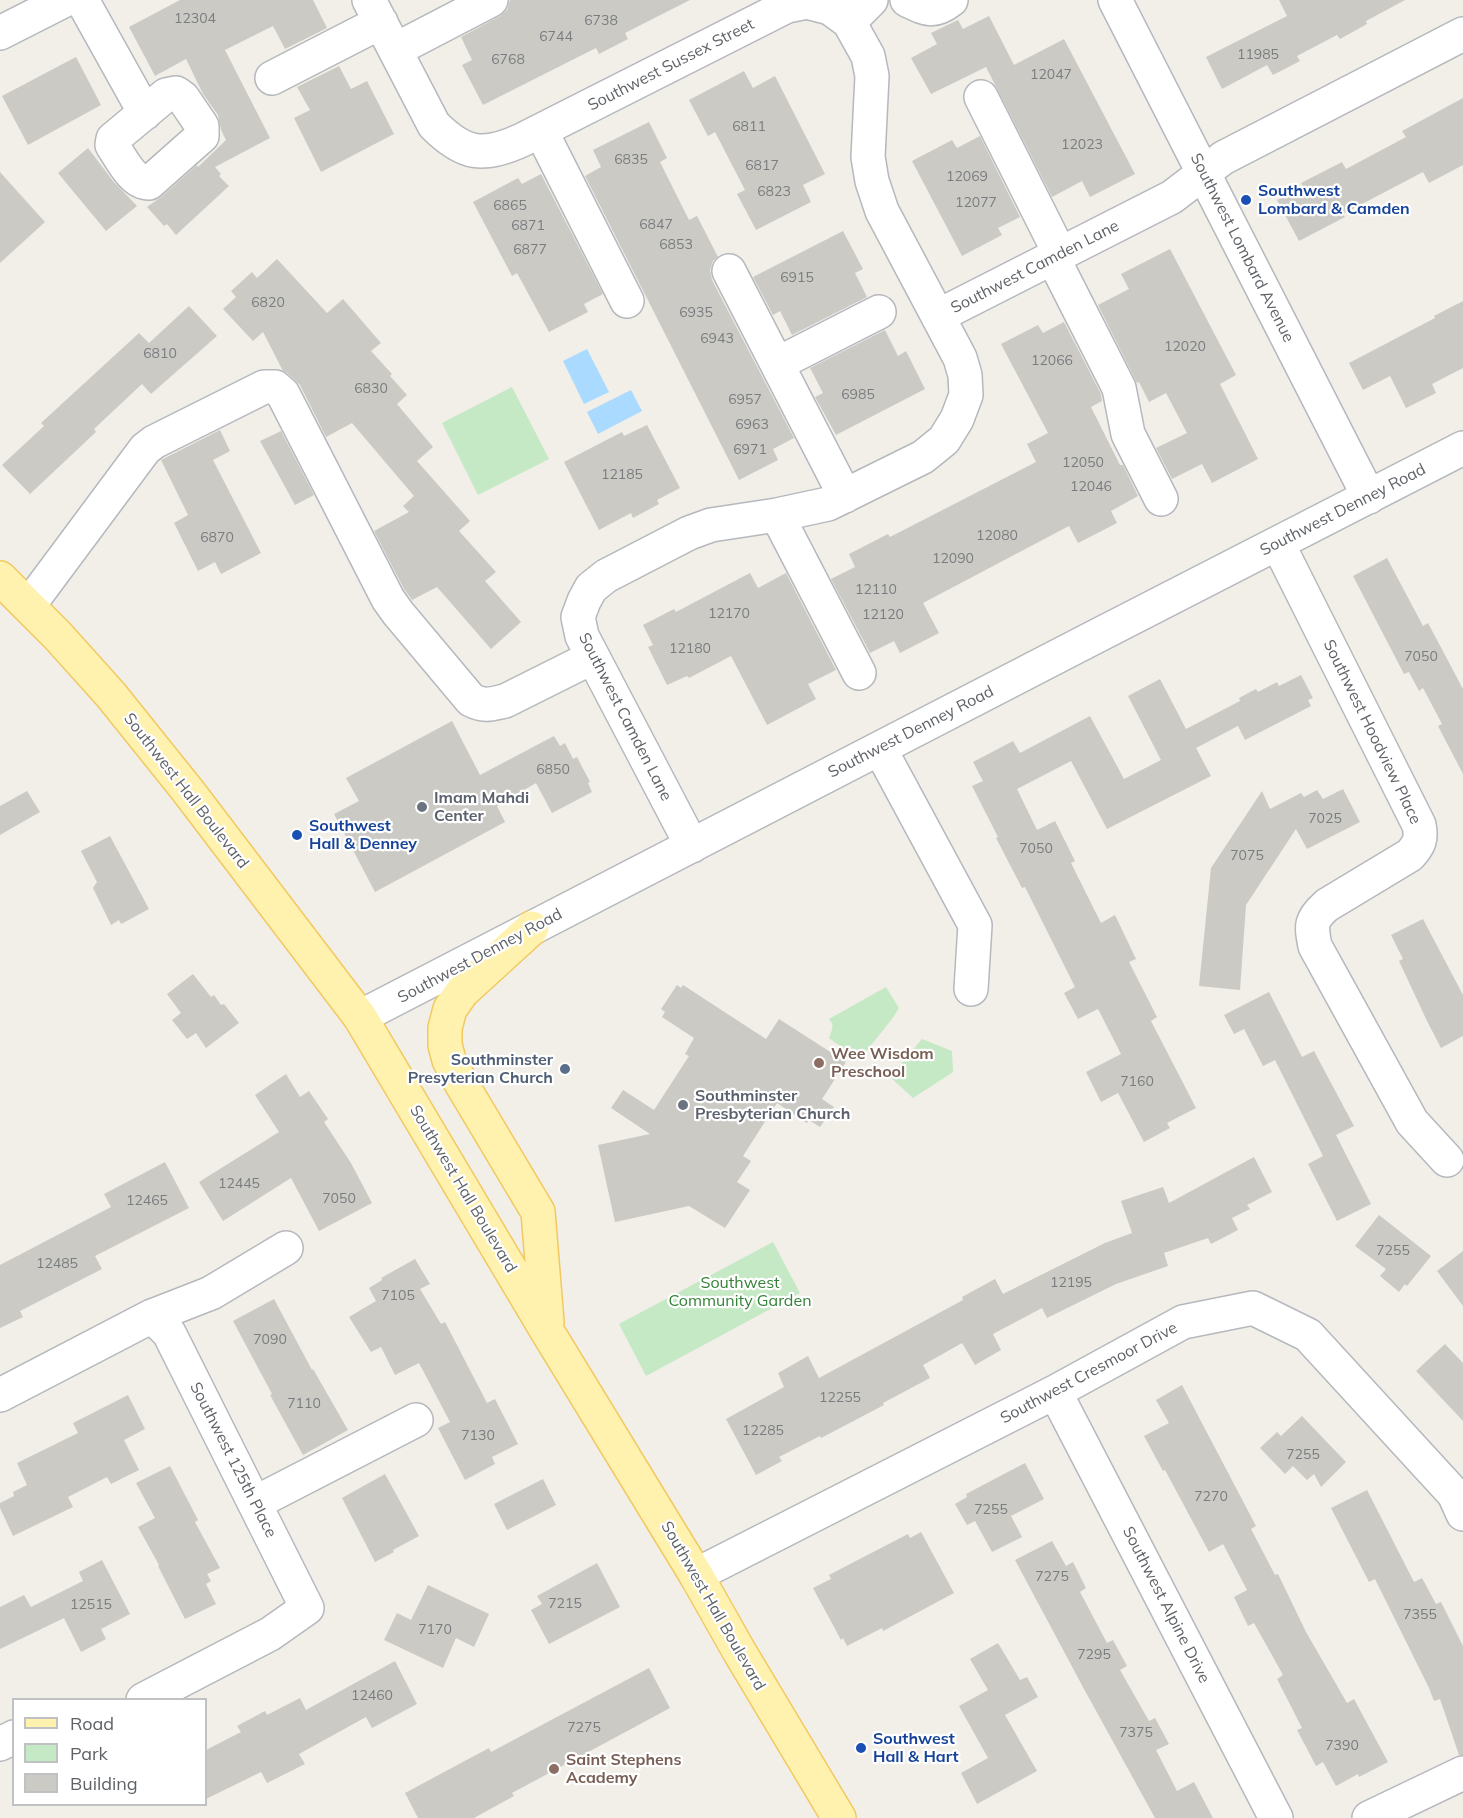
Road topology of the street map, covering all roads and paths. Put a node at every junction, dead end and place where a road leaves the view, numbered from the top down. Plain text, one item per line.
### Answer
1 (65, 0) edge
2 (82, 0) edge
3 (491, 0) edge
4 (907, 0) edge
5 (951, 0) edge
6 (1115, 0) edge
7 (860, 11) edge
8 (381, 24) edge
9 (0, 33) edge
10 (1463, 34) edge
11 (272, 78) dead end
12 (981, 97) dead end
13 (145, 113) dead end
14 (541, 131) junction
15 (1203, 172) junction
16 (1057, 256) junction
17 (729, 271) dead end
18 (627, 301) dead end
19 (879, 312) dead end
20 (938, 316) junction
21 (777, 364) junction
22 (1463, 448) edge
23 (845, 496) junction
24 (1369, 496) junction
25 (1161, 499) dead end
26 (777, 515) junction
27 (1278, 544) junction
28 (0, 578) edge
29 (29, 605) junction
30 (593, 657) junction
31 (859, 673) dead end
32 (880, 749) junction
33 (692, 846) junction
34 (532, 928) junction
35 (971, 989) dead end
36 (360, 1017) junction
37 (1447, 1160) dead end
38 (286, 1248) dead end
39 (153, 1316) junction
40 (547, 1331) junction
41 (1055, 1392) junction
42 (0, 1395) edge
43 (416, 1420) dead end
44 (1460, 1500) edge
45 (255, 1503) junction
46 (696, 1575) junction
47 (147, 1698) edge
48 (1463, 1773) edge
49 (839, 1818) edge
50 (1276, 1818) edge
51 (1369, 1818) edge

1 - 9 street
2 - 13 street
3 - 8 street
4 - 5 street
6 - 15 street, Southwest Lombard Avenue
7 - 14 street, Southwest Sussex Street
7 - 20 street, Southwest Sussex Street
8 - 11 street
8 - 14 street, Southwest Sussex Street
10 - 15 street, Southwest Camden Lane
12 - 16 street
14 - 18 street
15 - 16 street, Southwest Camden Lane
15 - 24 street, Southwest Lombard Avenue
16 - 20 street, Southwest Camden Lane
16 - 25 street
17 - 21 street
19 - 21 street
20 - 23 street, Southwest Camden Lane
21 - 23 street
22 - 24 street, Southwest Denney Road
23 - 26 street, Southwest Camden Lane
24 - 27 street, Southwest Denney Road
26 - 30 street, Southwest Camden Lane
26 - 31 street
27 - 32 street, Southwest Denney Road
27 - 37 street, Southwest Hoodview Place
28 - 29 main road, Southwest Hall Boulevard
29 - 30 street
29 - 36 main road, Southwest Hall Boulevard
30 - 33 street, Southwest Camden Lane
32 - 33 street, Southwest Denney Road
32 - 35 street
33 - 34 street, Southwest Denney Road
34 - 36 street, Southwest Denney Road
34 - 40 main road
36 - 40 main road, Southwest Hall Boulevard
38 - 39 street
39 - 42 street
39 - 45 street, Southwest 125th Place
40 - 46 main road, Southwest Hall Boulevard
41 - 44 street, Southwest Cresmoor Drive
41 - 46 street, Southwest Cresmoor Drive
41 - 50 street, Southwest Alpine Drive
43 - 45 street
45 - 47 street, Southwest 125th Place
46 - 49 main road, Southwest Hall Boulevard
48 - 51 street

